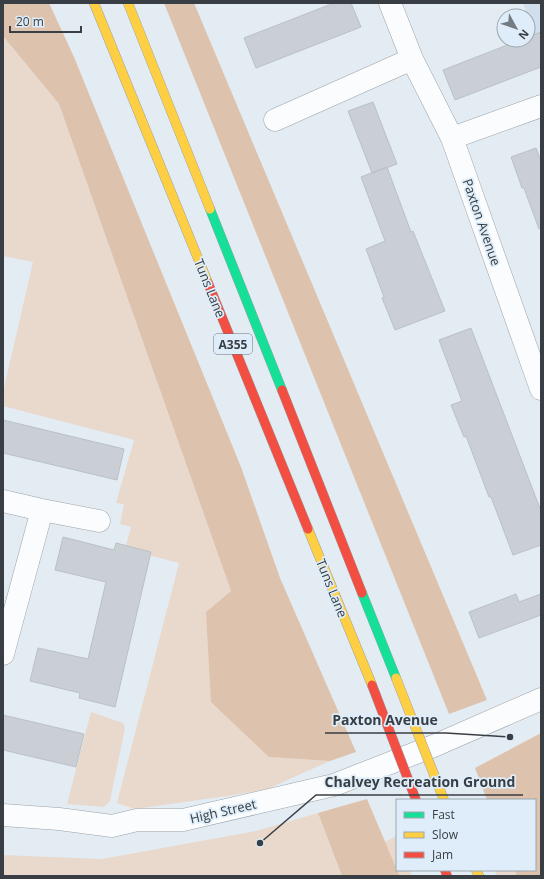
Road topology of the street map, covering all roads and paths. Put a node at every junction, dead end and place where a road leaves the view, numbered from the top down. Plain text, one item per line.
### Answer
1 (94, 3) edge
2 (128, 3) edge
3 (390, 3) edge
4 (412, 59) junction
5 (541, 106) edge
6 (275, 120) dead end
7 (452, 138) junction
8 (541, 389) edge
9 (3, 501) edge
10 (42, 510) junction
11 (99, 521) dead end
12 (3, 654) edge
13 (541, 699) edge
14 (416, 799) edge
15 (444, 799) edge
16 (3, 815) edge

1 - 14 main road, Tuns Lane / A355, bridge
2 - 15 main road, Tuns Lane / A355, bridge
3 - 4 street, Paxton Avenue
4 - 6 street
4 - 7 street, Paxton Avenue
5 - 7 street
7 - 8 street, Paxton Avenue
9 - 10 street
10 - 11 street
10 - 12 street
13 - 16 street, High Street

